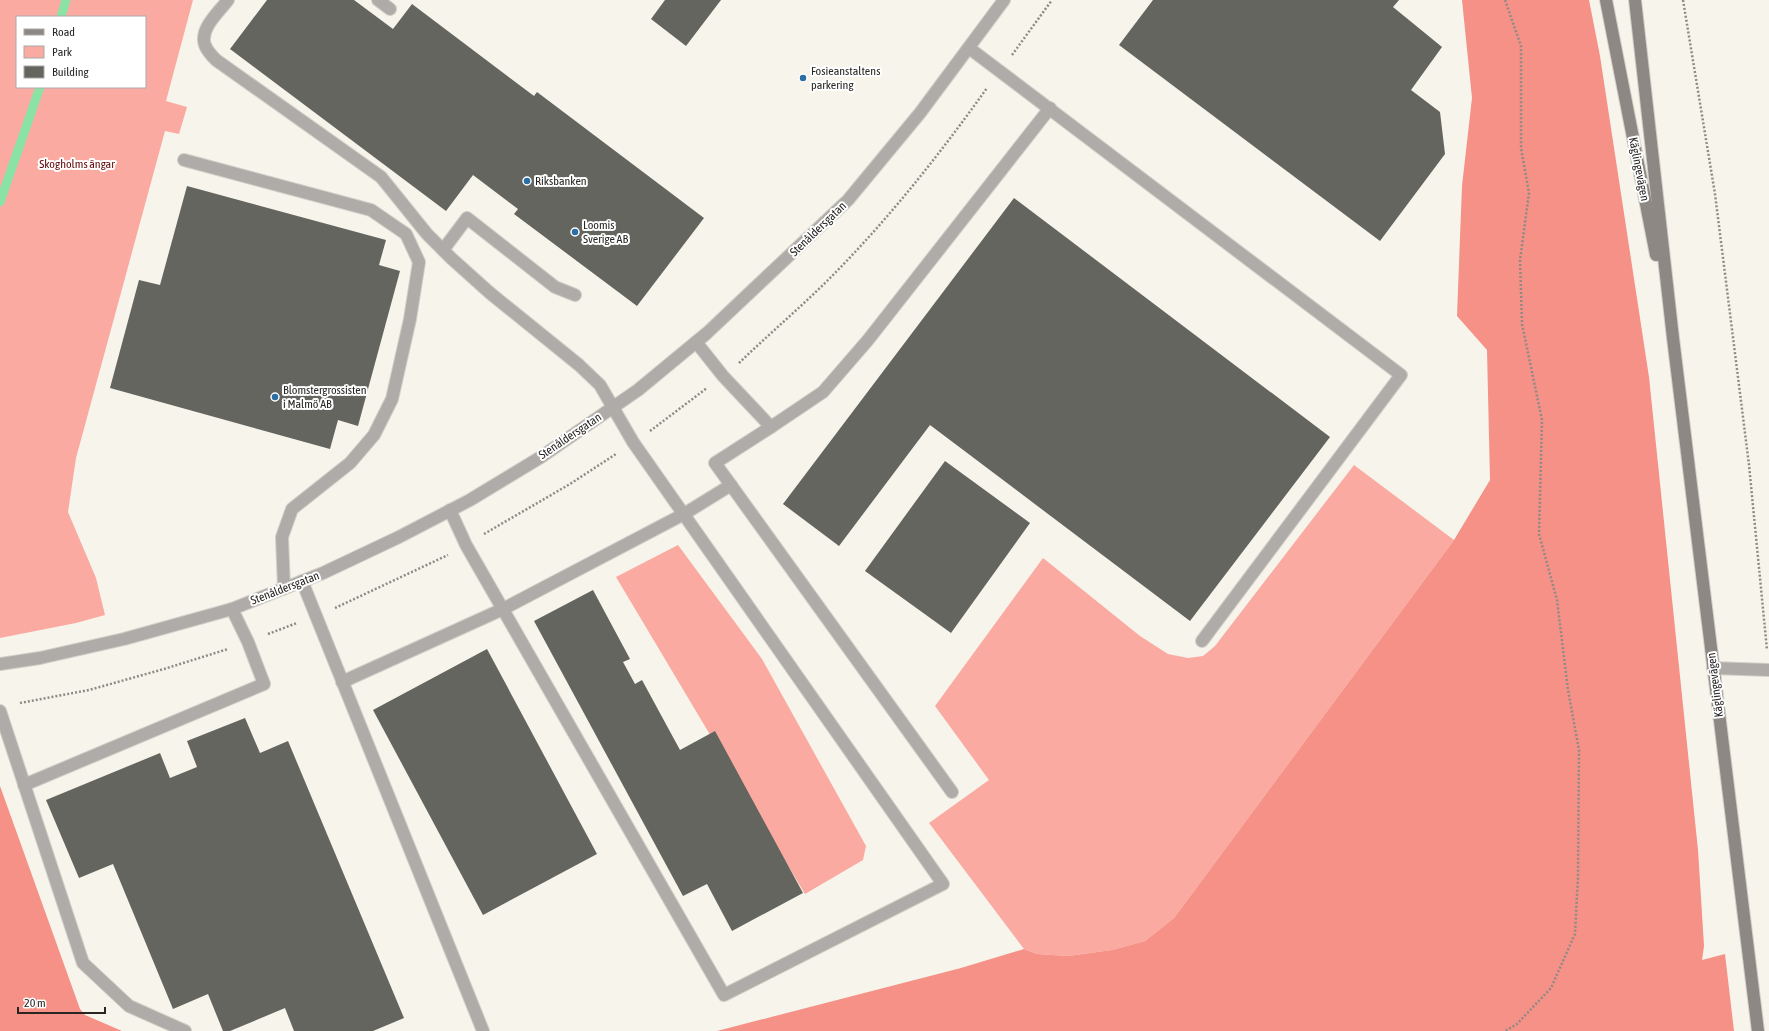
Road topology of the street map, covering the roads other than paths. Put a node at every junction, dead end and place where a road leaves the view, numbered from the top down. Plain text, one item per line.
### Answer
1 (228, 0) edge
2 (378, 0) edge
3 (1004, 0) edge
4 (1606, 0) edge
5 (1635, 0) edge
6 (390, 9) dead end
7 (969, 48) junction
8 (1050, 108) junction
9 (184, 160) dead end
10 (444, 250) junction
11 (574, 295) dead end
12 (1673, 338) junction
13 (696, 342) junction
14 (614, 407) junction
15 (771, 427) junction
16 (731, 485) junction
17 (450, 510) junction
18 (684, 514) junction
19 (302, 581) junction
20 (284, 588) junction
21 (232, 609) junction
22 (503, 609) junction
23 (1202, 641) dead end
24 (0, 664) edge
25 (1713, 668) junction
26 (1769, 670) edge
27 (342, 682) junction
28 (0, 711) edge
29 (24, 785) junction
30 (952, 792) dead end
31 (185, 1031) edge
32 (483, 1031) edge
33 (1758, 1031) edge

1 - 10 street
2 - 6 street
3 - 7 street, Stenåldersgatan
4 - 12 main road, Käglingevägen
5 - 12 main road, Käglingevägen
7 - 8 street
7 - 13 street, Stenåldersgatan
8 - 15 street
8 - 23 street
9 - 20 street
10 - 11 street
10 - 14 street
12 - 25 main road, Käglingevägen
13 - 14 street, Stenåldersgatan
13 - 15 street
14 - 17 street, Stenåldersgatan
14 - 18 street
15 - 16 street
16 - 18 street
16 - 30 street
17 - 19 street, Stenåldersgatan
17 - 22 street
18 - 22 street
18 - 22 street
19 - 20 street, Stenåldersgatan
19 - 27 street
20 - 21 street, Stenåldersgatan
21 - 24 street, Stenåldersgatan
21 - 29 street
22 - 27 street
25 - 26 street
25 - 33 main road, Käglingevägen
27 - 32 street
28 - 29 street
29 - 31 street

